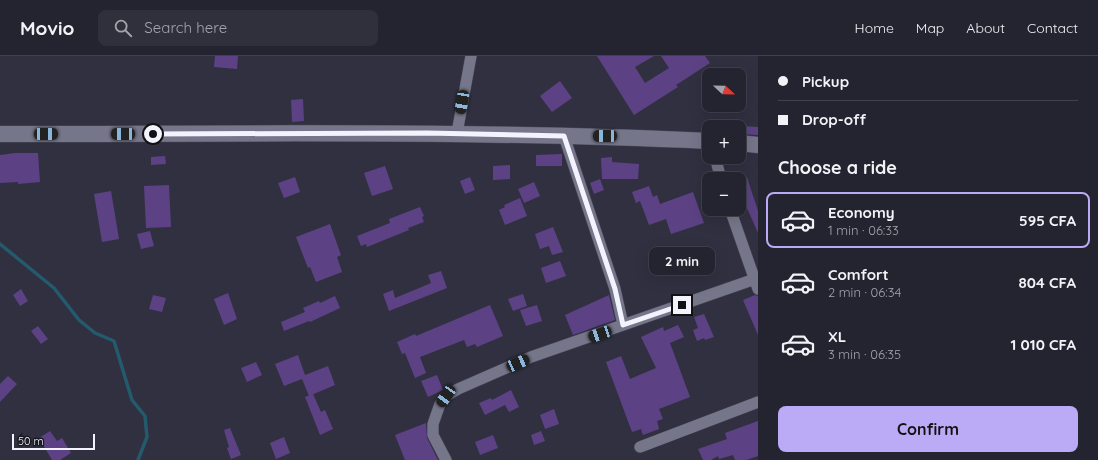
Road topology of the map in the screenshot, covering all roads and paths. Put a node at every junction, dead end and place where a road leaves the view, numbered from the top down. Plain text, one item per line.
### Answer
1 (471, 56) edge
2 (457, 133) junction
3 (0, 134) edge
4 (564, 136) junction
5 (702, 140) edge
6 (746, 144) edge
7 (758, 145) edge
8 (732, 216) edge
9 (756, 284) edge
10 (623, 325) junction
11 (758, 402) edge
12 (640, 447) dead end
13 (446, 460) edge

1 - 2 street
2 - 3 street
2 - 4 street
4 - 5 street
4 - 10 street
6 - 7 street
8 - 9 street
9 - 10 street
10 - 13 street
11 - 12 street

